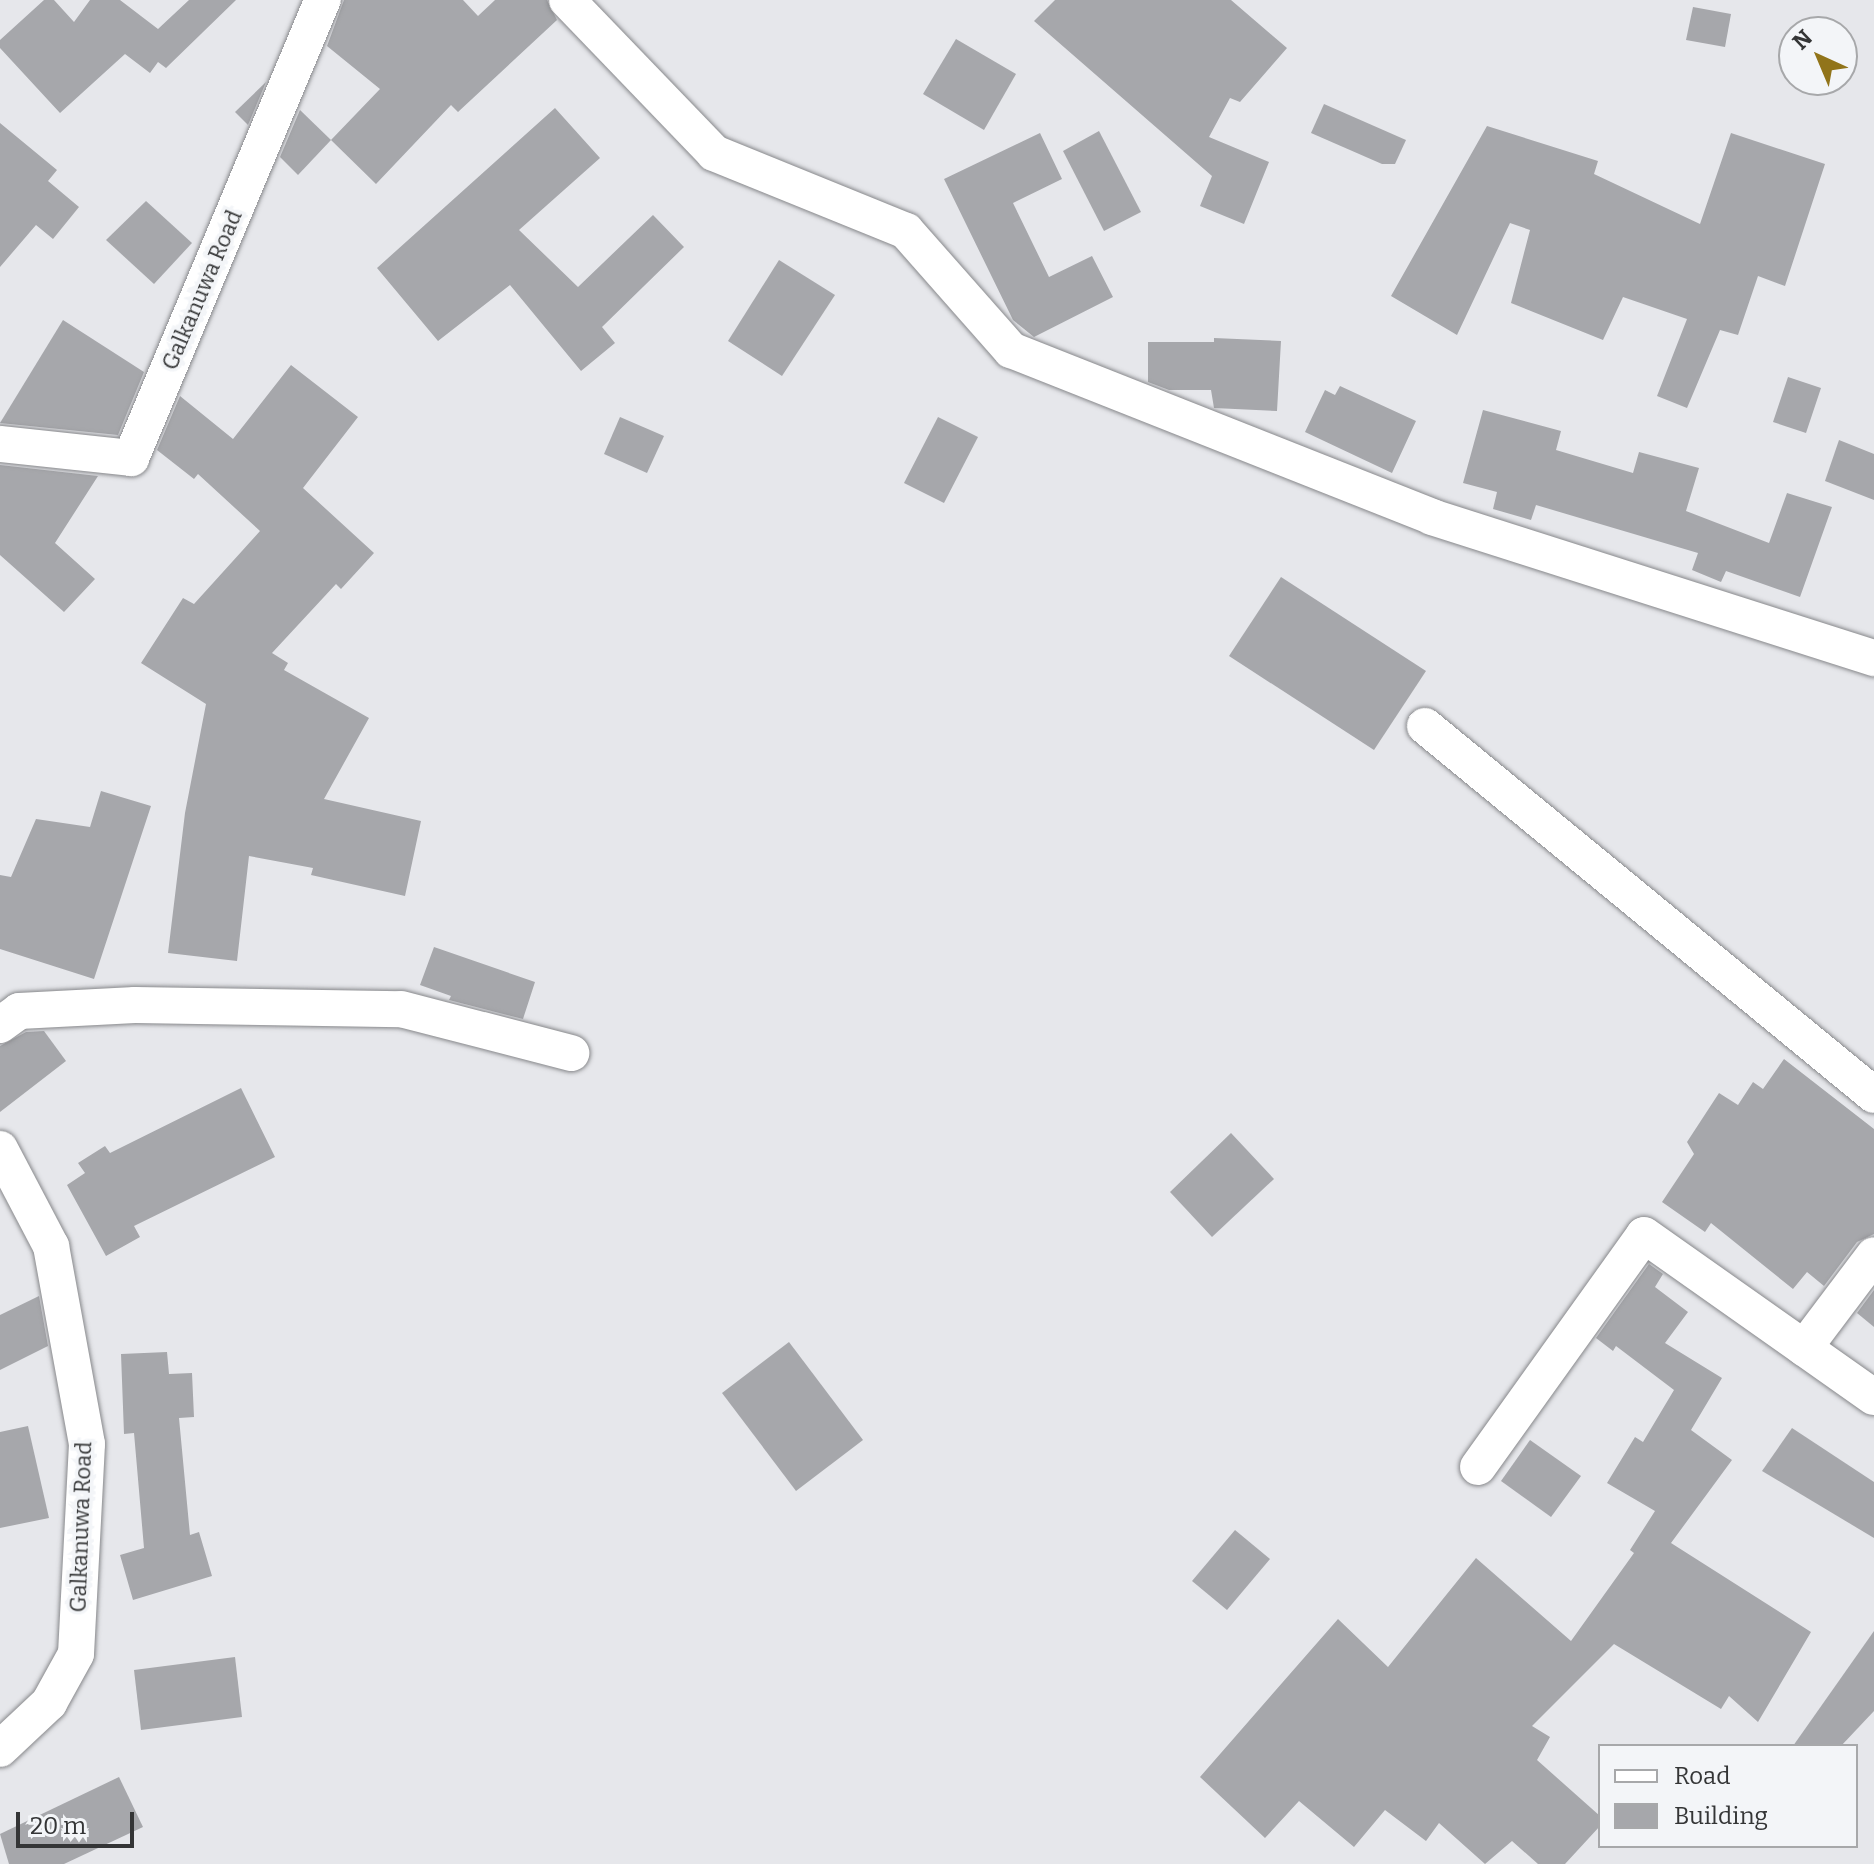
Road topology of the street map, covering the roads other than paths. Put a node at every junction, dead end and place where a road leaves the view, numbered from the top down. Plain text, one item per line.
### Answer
1 (323, 0) edge
2 (567, 0) edge
3 (0, 444) edge
4 (1874, 658) edge
5 (1425, 726) dead end
6 (0, 1025) edge
7 (571, 1053) dead end
8 (1874, 1095) edge
9 (0, 1149) edge
10 (1874, 1255) edge
11 (1804, 1348) junction
12 (1874, 1397) edge
13 (1478, 1467) dead end
14 (0, 1749) edge

1 - 3 street, Galkanuwa Road
2 - 4 street
5 - 8 street
6 - 7 street
9 - 14 street, Galkanuwa Road
10 - 11 street
11 - 12 street
11 - 13 street

